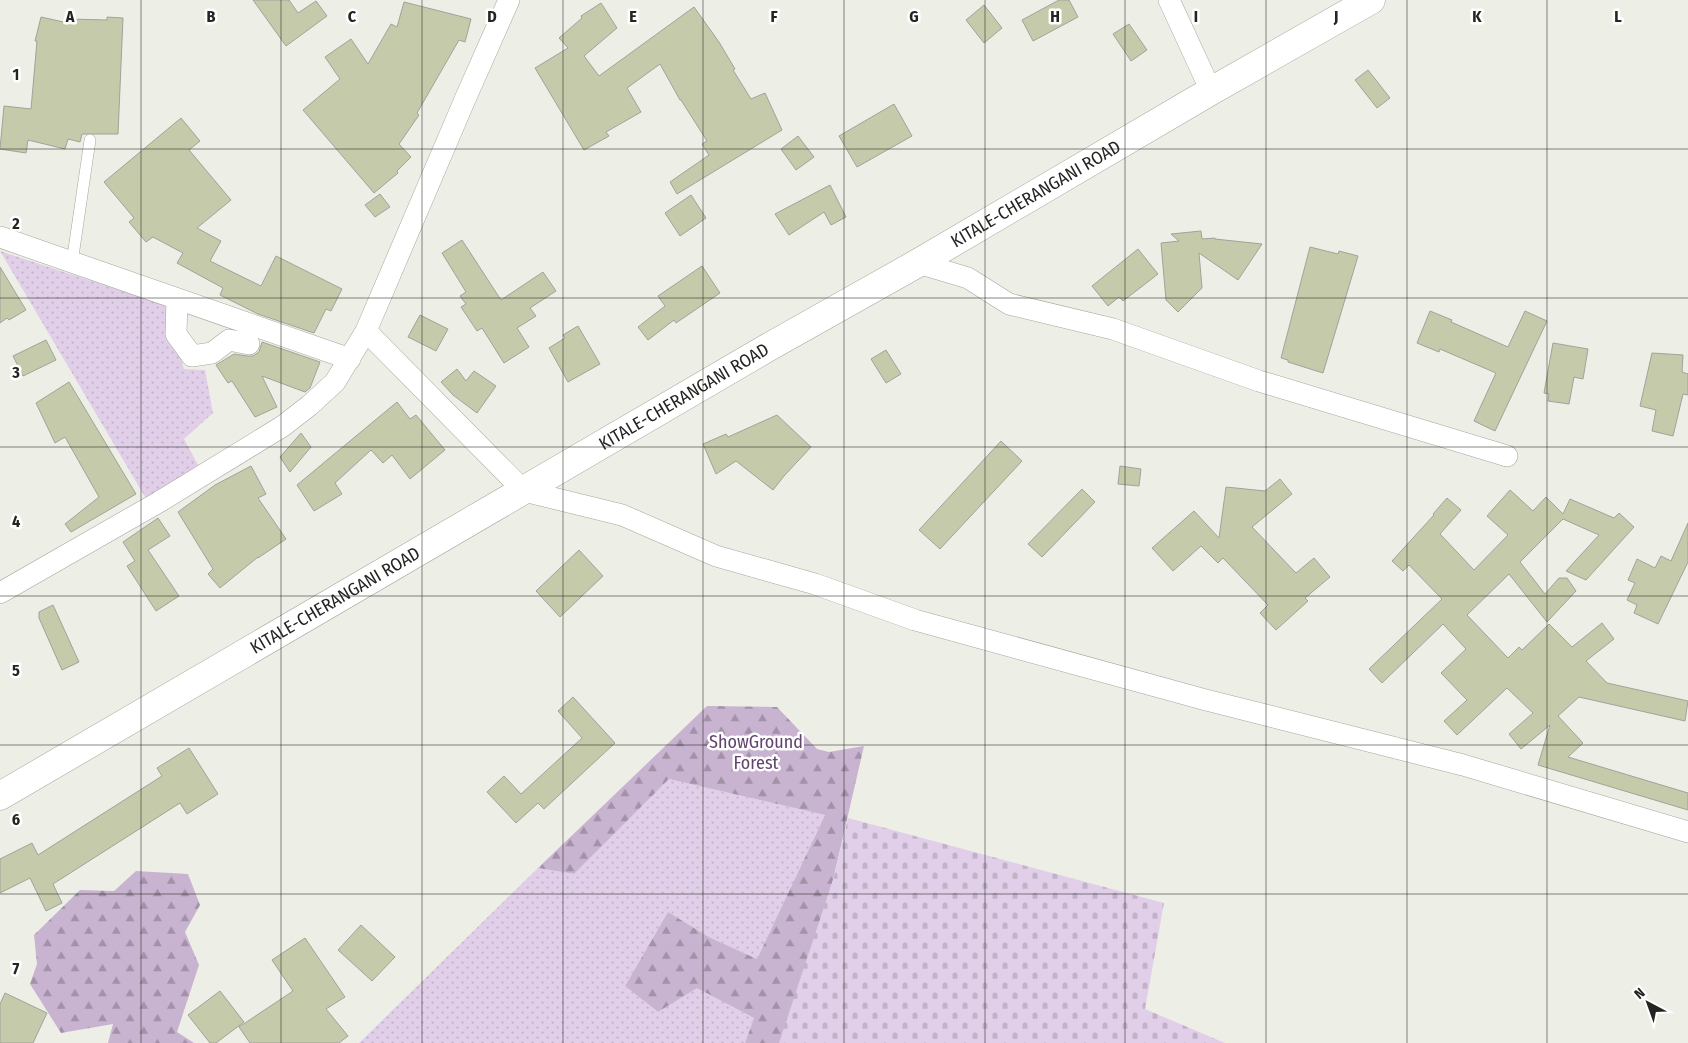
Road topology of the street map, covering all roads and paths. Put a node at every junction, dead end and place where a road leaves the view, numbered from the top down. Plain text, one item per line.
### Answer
1 (509, 0) edge
2 (1168, 0) edge
3 (1371, 0) edge
4 (1211, 91) junction
5 (90, 140) dead end
6 (0, 237) edge
7 (72, 263) junction
8 (918, 263) junction
9 (177, 299) junction
10 (366, 331) junction
11 (249, 344) dead end
12 (350, 359) junction
13 (1506, 456) dead end
14 (524, 491) junction
15 (0, 593) edge
16 (0, 796) edge
17 (1688, 832) edge

1 - 10 street
2 - 4 street
3 - 4 main road, KITALE-CHERANGANI ROAD
4 - 8 main road, KITALE-CHERANGANI ROAD
5 - 7 lane
6 - 7 street
7 - 9 street
8 - 13 street
8 - 14 main road, KITALE-CHERANGANI ROAD
9 - 11 street
9 - 12 street
10 - 12 street
10 - 14 street
12 - 15 street
14 - 16 main road, KITALE-CHERANGANI ROAD
14 - 17 street

